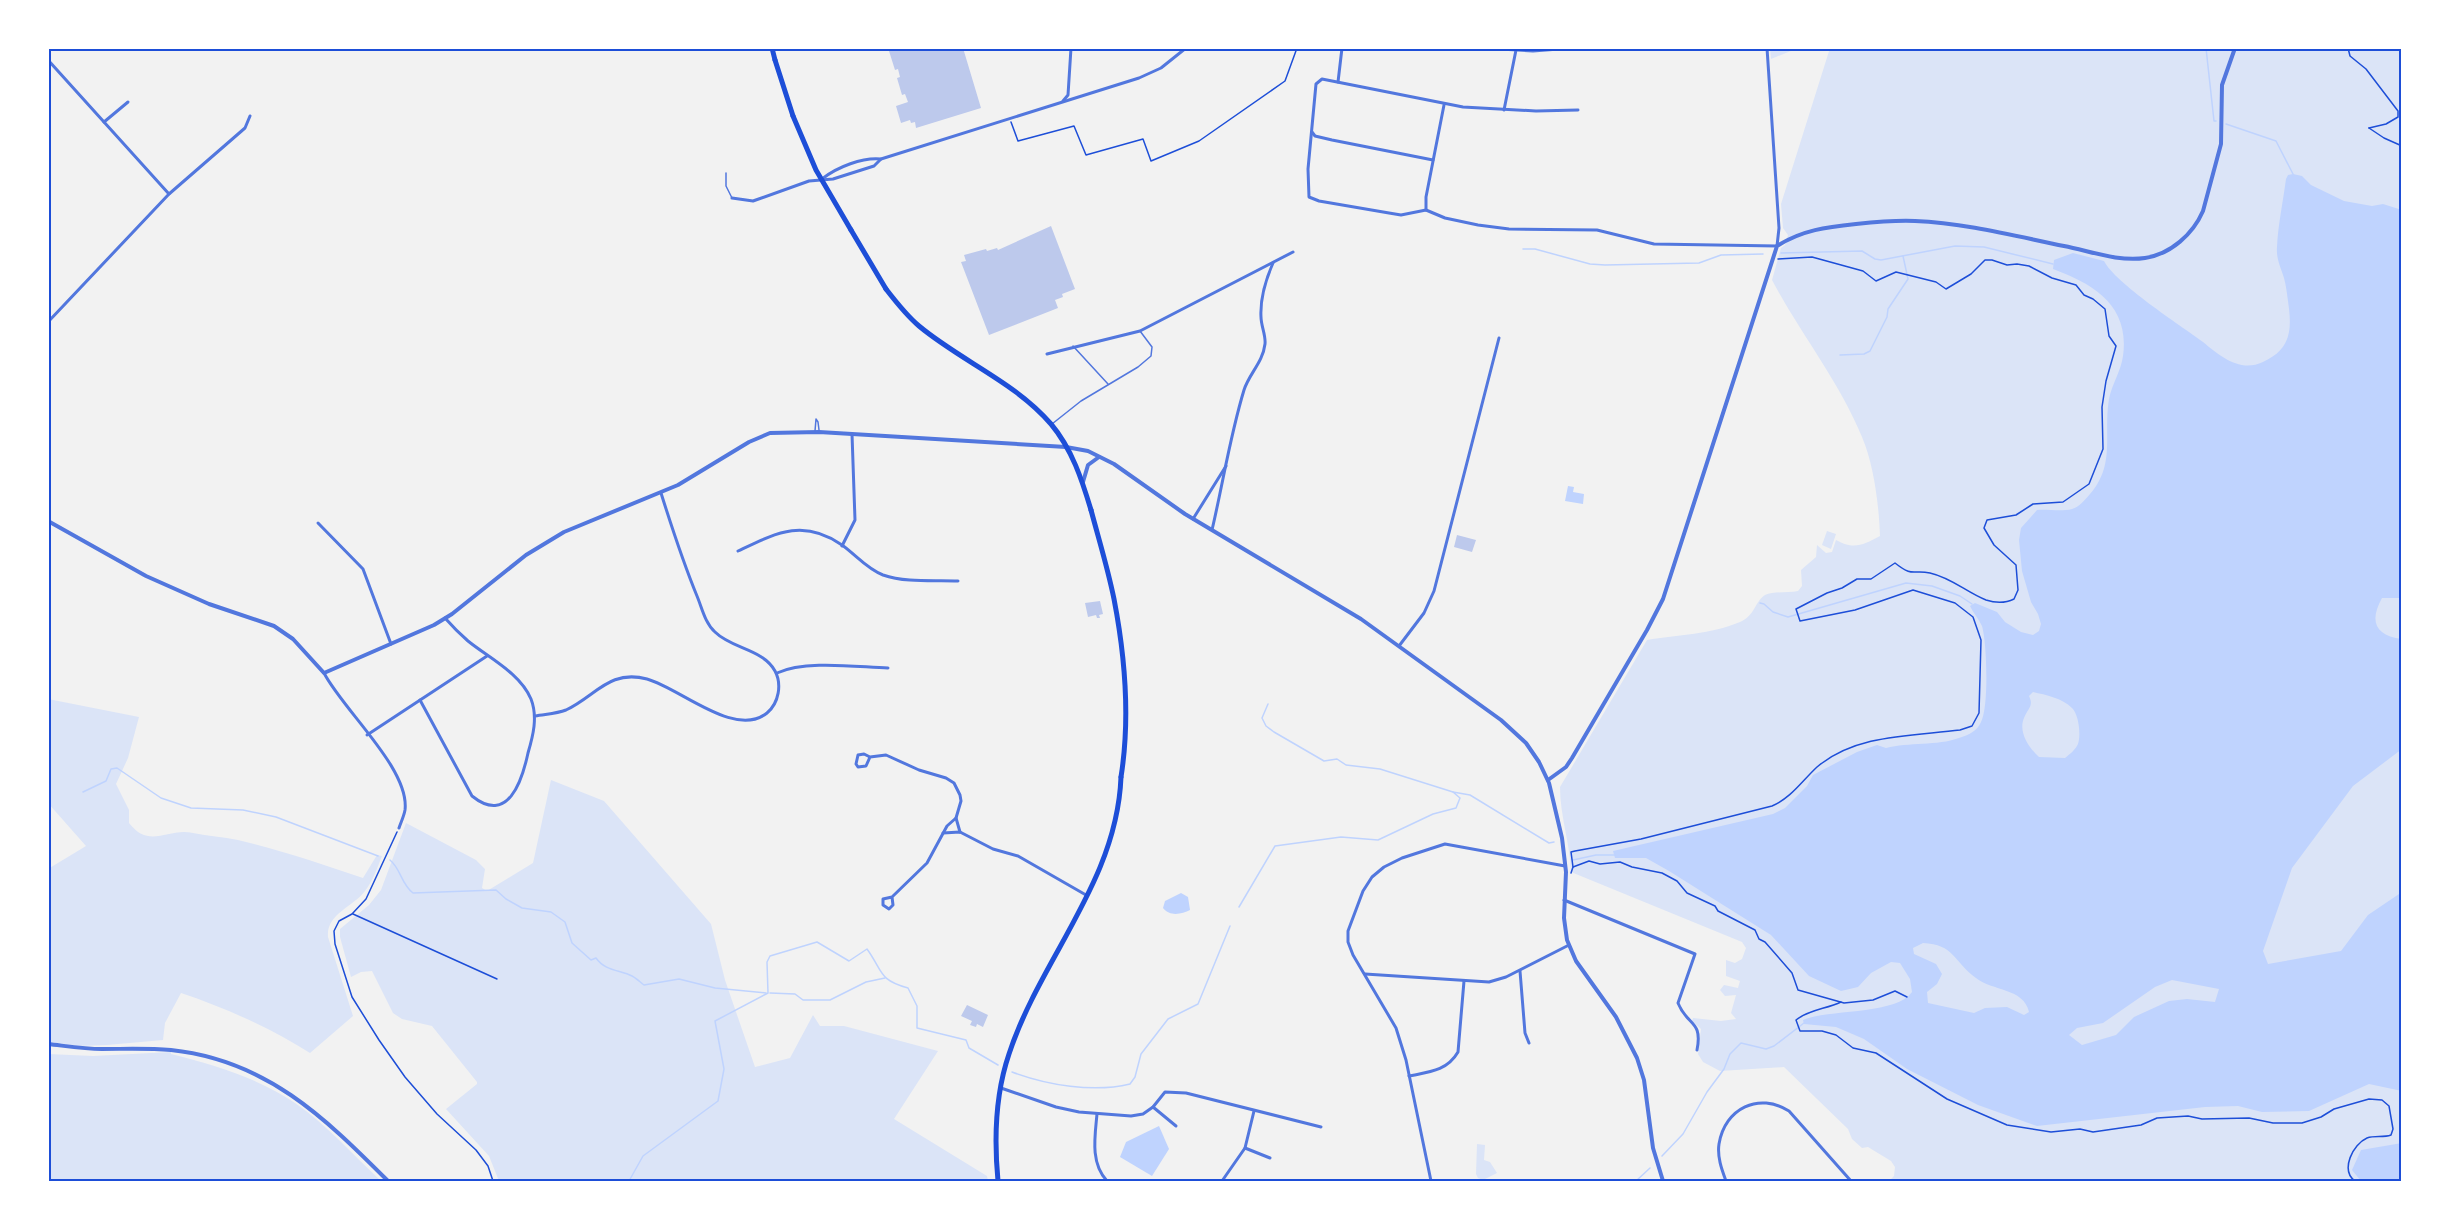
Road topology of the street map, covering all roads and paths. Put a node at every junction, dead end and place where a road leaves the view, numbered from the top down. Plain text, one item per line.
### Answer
1 (772, 48) edge
2 (1071, 48) edge
3 (1186, 48) edge
4 (1297, 48) edge
5 (1342, 48) edge
6 (1483, 48) edge
7 (1572, 48) edge
8 (1767, 48) edge
9 (2235, 48) edge
10 (2348, 48) edge
11 (1516, 50) junction
12 (48, 60) edge
13 (1338, 82) junction
14 (128, 102) dead end
15 (1061, 102) junction
16 (1444, 105) junction
17 (1578, 110) dead end
18 (1504, 111) junction
19 (250, 116) dead end
20 (1010, 119) junction
21 (104, 122) junction
22 (1312, 132) junction
23 (2402, 146) edge
24 (881, 159) junction
25 (1432, 160) junction
26 (726, 173) dead end
27 (821, 180) junction
28 (169, 194) junction
29 (732, 198) joint
30 (1426, 210) junction
31 (1777, 246) junction
32 (1293, 252) dead end
33 (1774, 259) junction
34 (1274, 263) junction
35 (48, 322) edge
36 (1140, 331) junction
37 (1499, 338) dead end
38 (1074, 346) junction
39 (1047, 354) dead end
40 (1108, 384) junction
41 (1051, 425) junction
42 (852, 434) junction
43 (1066, 447) junction
44 (1100, 457) junction
45 (1227, 464) junction
46 (1083, 482) junction
47 (661, 493) junction
48 (1193, 519) junction
49 (48, 521) edge
50 (318, 523) dead end
51 (1212, 530) junction
52 (842, 546) junction
53 (738, 551) dead end
54 (958, 581) dead end
55 (445, 618) junction
56 (391, 644) junction
57 (1399, 646) junction
58 (487, 656) junction
59 (888, 668) dead end
60 (324, 673) junction
61 (776, 674) junction
62 (420, 700) junction
63 (535, 716) junction
64 (367, 735) junction
65 (870, 757) junction
66 (1548, 780) junction
67 (956, 818) junction
68 (399, 828) joint
69 (960, 832) junction
70 (943, 833) junction
71 (1565, 866) junction
72 (1573, 867) junction
73 (1571, 873) dead end
74 (1088, 896) junction
75 (892, 897) junction
76 (1564, 900) junction
77 (352, 914) junction
78 (1569, 945) junction
79 (1520, 970) junction
80 (1365, 974) junction
81 (497, 979) dead end
82 (1464, 981) junction
83 (1907, 997) dead end
84 (1841, 1002) junction
85 (1529, 1043) dead end
86 (48, 1044) edge
87 (1697, 1050) dead end
88 (1409, 1076) junction
89 (1000, 1088) junction
90 (1153, 1107) junction
91 (1254, 1111) junction
92 (1097, 1114) junction
93 (1176, 1126) dead end
94 (1321, 1127) dead end
95 (1245, 1148) junction
96 (1270, 1158) dead end
97 (388, 1181) edge
98 (493, 1181) edge
99 (998, 1181) edge
100 (1107, 1181) edge
101 (1222, 1181) edge
102 (1431, 1181) edge
103 (1663, 1181) edge
104 (1726, 1181) edge
105 (1851, 1181) edge
106 (2355, 1181) edge

1 - 27 main road
2 - 15 street
3 - 15 street
4 - 20 path
5 - 13 street
6 - 11 street
7 - 11 street
8 - 31 street
9 - 31 street
10 - 23 path
11 - 18 street
12 - 21 street
13 - 16 street
13 - 22 street
14 - 21 street
15 - 20 street
16 - 18 street
16 - 25 street
17 - 18 street
19 - 28 street
20 - 24 street
21 - 28 street
22 - 25 street
22 - 30 street
24 - 27 street
24 - 27 street
25 - 30 street
26 - 29 lane
27 - 29 street
27 - 41 main road
28 - 35 street
30 - 31 street
31 - 33 street
32 - 34 street
33 - 66 street
33 - 72 path
34 - 36 street
34 - 45 street
36 - 38 street
36 - 40 lane
37 - 57 street
38 - 39 street
38 - 40 lane
40 - 41 lane
41 - 43 main road
42 - 43 street
42 - 47 street
42 - 52 street
43 - 44 street
43 - 46 main road
44 - 46 street
44 - 48 street
45 - 48 street
45 - 51 street
46 - 74 main road
47 - 55 street
47 - 61 street
48 - 51 street
49 - 60 street
50 - 56 street
51 - 57 street
52 - 53 street
52 - 54 street
55 - 56 street
55 - 58 street
56 - 60 street
57 - 66 street
58 - 62 street
58 - 63 street
59 - 61 street
60 - 64 street
61 - 63 street
62 - 63 street
62 - 64 street
64 - 68 street
65 - 65 street
65 - 67 street
66 - 71 street
67 - 69 street
67 - 70 street
68 - 77 path
69 - 70 street
69 - 74 street
70 - 75 street
71 - 76 street
71 - 80 street
72 - 73 path
72 - 84 path
74 - 89 main road
75 - 75 street
76 - 78 street
76 - 87 street
77 - 81 path
77 - 98 path
78 - 79 street
78 - 103 street
79 - 82 street
79 - 85 street
80 - 82 street
80 - 88 street
82 - 88 street
83 - 84 path
84 - 106 path
86 - 97 street
88 - 102 street
89 - 92 street
89 - 99 main road
90 - 91 street
90 - 92 street
90 - 93 street
91 - 94 street
91 - 95 street
92 - 100 street
95 - 96 street
95 - 101 street
104 - 105 street

